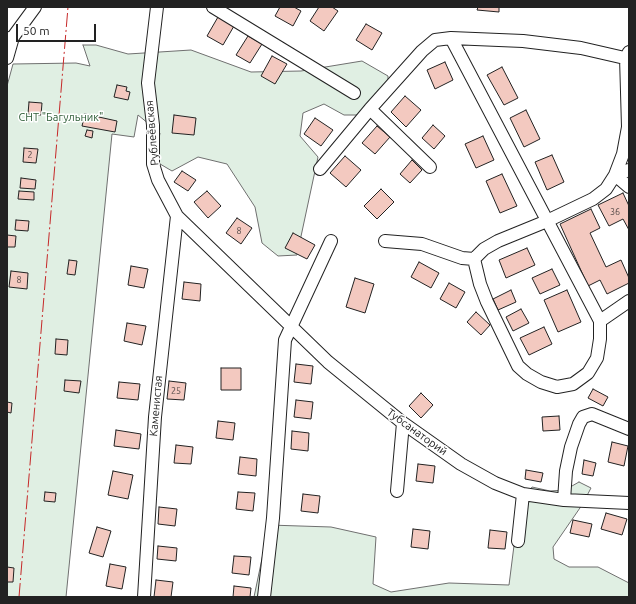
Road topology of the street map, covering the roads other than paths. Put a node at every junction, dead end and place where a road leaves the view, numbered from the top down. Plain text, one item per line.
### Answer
1 (35, 7) edge
2 (157, 7) edge
3 (214, 7) edge
4 (10, 38) edge
5 (451, 38) junction
6 (628, 55) edge
7 (7, 58) edge
8 (354, 93) dead end
9 (370, 109) junction
10 (628, 127) edge
11 (430, 167) dead end
12 (320, 169) dead end
13 (629, 170) edge
14 (615, 175) junction
15 (629, 187) edge
16 (177, 216) junction
17 (547, 221) junction
18 (331, 241) dead end
19 (385, 241) dead end
20 (474, 259) junction
21 (629, 301) edge
22 (600, 321) junction
23 (290, 326) junction
24 (403, 423) junction
25 (629, 429) edge
26 (397, 491) dead end
27 (523, 494) junction
28 (564, 500) junction
29 (629, 503) edge
30 (518, 540) dead end
31 (144, 597) edge
32 (264, 597) edge

1 - 4 street
2 - 16 street, Рублеёвская
3 - 8 street
4 - 7 street
5 - 6 street
5 - 9 street
5 - 17 street
6 - 10 street
9 - 11 street
9 - 12 street
10 - 14 street
13 - 14 street
14 - 15 street
14 - 17 street
16 - 23 street, Рублеёвская
16 - 31 street, Каменистая
17 - 20 street
17 - 22 street
18 - 23 street
19 - 20 street
20 - 22 street
21 - 22 street
23 - 24 street, Тубсанаторий
23 - 32 street
24 - 26 street
24 - 27 street, Тубсанаторий
25 - 28 street
27 - 28 street, Тубсанаторий
27 - 30 street
28 - 29 street, Тубсанаторий

